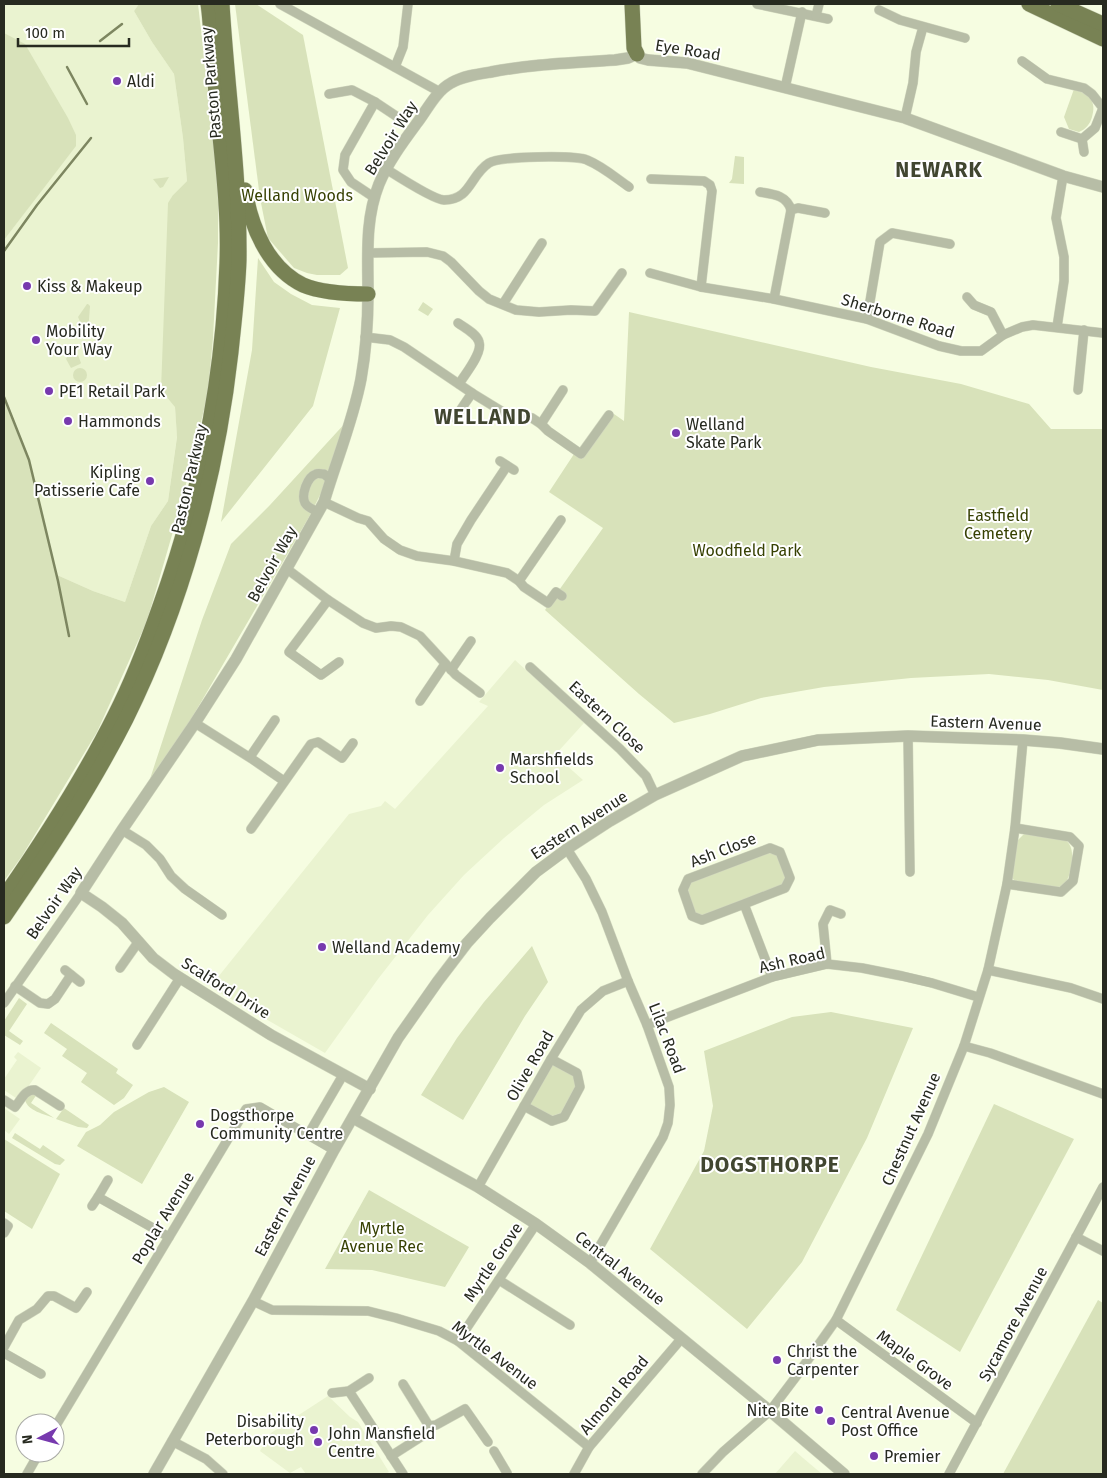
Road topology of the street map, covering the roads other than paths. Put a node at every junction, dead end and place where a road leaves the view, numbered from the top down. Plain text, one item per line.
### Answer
1 (208, 4) edge
2 (222, 4) edge
3 (280, 4) edge
4 (408, 4) edge
5 (632, 4) edge
6 (758, 4) edge
7 (819, 4) edge
8 (1029, 4) edge
9 (1058, 4) edge
10 (879, 10) dead end
11 (802, 12) junction
12 (816, 16) junction
13 (828, 19) dead end
14 (1103, 24) edge
15 (923, 27) junction
16 (965, 38) dead end
17 (1103, 39) edge
18 (637, 54) junction
19 (1022, 61) dead end
20 (395, 67) junction
21 (785, 88) junction
22 (440, 92) junction
23 (328, 94) dead end
24 (375, 102) junction
25 (230, 105) junction
26 (399, 118) dead end
27 (905, 118) junction
28 (1061, 132) dead end
29 (1082, 139) junction
30 (1084, 152) dead end
31 (386, 169) junction
32 (1063, 176) junction
33 (651, 178) dead end
34 (629, 187) dead end
35 (1103, 187) edge
36 (760, 192) dead end
37 (375, 198) junction
38 (791, 210) junction
39 (825, 213) dead end
40 (542, 243) dead end
41 (950, 244) dead end
42 (368, 253) junction
43 (622, 273) dead end
44 (650, 273) dead end
45 (701, 287) junction
46 (368, 294) junction
47 (968, 297) dead end
48 (774, 299) junction
49 (503, 304) junction
50 (867, 319) junction
51 (458, 323) dead end
52 (1057, 327) junction
53 (1084, 330) junction
54 (1103, 333) edge
55 (1003, 335) junction
56 (365, 337) junction
57 (459, 384) junction
58 (563, 390) dead end
59 (1078, 390) dead end
60 (472, 393) junction
61 (609, 415) dead end
62 (455, 418) dead end
63 (541, 424) junction
64 (507, 466) dead end
65 (330, 480) junction
66 (322, 507) junction
67 (561, 520) dead end
68 (454, 561) junction
69 (288, 569) junction
70 (519, 581) junction
71 (562, 596) dead end
72 (328, 600) junction
73 (471, 642) dead end
74 (339, 662) dead end
75 (448, 667) junction
76 (530, 667) dead end
77 (480, 692) dead end
78 (420, 701) dead end
79 (275, 720) dead end
80 (196, 723) junction
81 (908, 736) junction
82 (1023, 740) junction
83 (353, 743) dead end
84 (1103, 749) edge
85 (250, 757) junction
86 (284, 781) junction
87 (655, 795) junction
88 (1015, 828) junction
89 (251, 829) dead end
90 (122, 830) junction
91 (566, 849) junction
92 (910, 872) dead end
93 (1007, 884) junction
94 (81, 893) junction
95 (4, 897) edge
96 (744, 904) junction
97 (841, 914) dead end
98 (222, 915) dead end
99 (4, 917) edge
100 (139, 940) junction
101 (827, 964) junction
102 (120, 968) dead end
103 (988, 970) junction
104 (772, 977) junction
105 (180, 978) junction
106 (628, 981) junction
107 (80, 982) dead end
108 (15, 986) junction
109 (978, 997) junction
110 (1103, 999) edge
111 (4, 1003) edge
112 (647, 1025) junction
113 (137, 1046) dead end
114 (964, 1046) junction
115 (551, 1059) junction
116 (343, 1075) junction
117 (370, 1089) junction
118 (1103, 1094) edge
119 (4, 1100) edge
120 (60, 1106) dead end
121 (524, 1106) junction
122 (353, 1118) junction
123 (308, 1135) junction
124 (334, 1150) junction
125 (108, 1180) dead end
126 (478, 1187) junction
127 (1103, 1187) edge
128 (98, 1197) junction
129 (92, 1206) dead end
130 (4, 1223) edge
131 (536, 1224) junction
132 (4, 1233) edge
133 (1076, 1236) junction
134 (169, 1237) junction
135 (1103, 1251) edge
136 (590, 1263) junction
137 (499, 1280) junction
138 (87, 1292) dead end
139 (253, 1301) junction
140 (836, 1320) junction
141 (570, 1325) dead end
142 (682, 1338) junction
143 (458, 1341) junction
144 (4, 1347) edge
145 (4, 1353) edge
146 (41, 1374) dead end
147 (369, 1378) dead end
148 (404, 1384) dead end
149 (349, 1391) junction
150 (332, 1393) dead end
151 (770, 1411) junction
152 (63, 1413) edge
153 (977, 1423) junction
154 (429, 1426) junction
155 (172, 1441) junction
156 (488, 1442) dead end
157 (589, 1447) junction
158 (494, 1451) dead end
159 (391, 1456) junction
160 (33, 1463) edge
161 (952, 1473) edge
162 (27, 1474) edge
163 (154, 1474) edge
164 (223, 1474) edge
165 (402, 1474) edge
166 (506, 1474) edge
167 (574, 1474) edge
168 (702, 1474) edge
169 (844, 1474) edge

1 - 95 highway, Paston Parkway
2 - 25 highway, Paston Parkway
3 - 20 street
4 - 20 street
5 - 18 highway
6 - 11 street
7 - 12 street
8 - 17 highway
9 - 14 highway
10 - 15 street
11 - 12 street
11 - 21 street
12 - 13 street
15 - 16 street
15 - 27 street
18 - 21 street, Eye Road
18 - 22 street, Eye Road
19 - 29 street
20 - 22 street
21 - 27 street, Eye Road
22 - 31 street, Belvoir Way
23 - 24 street
24 - 26 street
24 - 37 street
25 - 46 highway
25 - 99 highway, Paston Parkway
27 - 32 street, Eye Road
28 - 29 street
29 - 30 street
31 - 34 street
31 - 37 street, Belvoir Way
32 - 35 street, Eye Road
32 - 52 street
33 - 45 street
36 - 38 street
37 - 42 street, Belvoir Way
38 - 39 street
38 - 48 street
40 - 49 street
41 - 50 street
42 - 46 street, Belvoir Way
42 - 49 street
43 - 49 street
44 - 45 street, Sherborne Road
45 - 48 street, Sherborne Road
46 - 56 street, Belvoir Way
47 - 55 street
48 - 50 street, Sherborne Road
50 - 55 street, Sherborne Road
51 - 57 street
52 - 53 street, Sherborne Road
52 - 55 street, Sherborne Road
53 - 54 street, Sherborne Road
53 - 59 street
56 - 57 street
56 - 65 street, Belvoir Way
57 - 60 street
58 - 63 street
60 - 62 street
60 - 63 street
61 - 63 street
64 - 68 street
65 - 66 street, Belvoir Way
65 - 66 street
66 - 68 street
66 - 69 street, Belvoir Way
67 - 70 street
68 - 70 street
69 - 72 street
69 - 80 street, Belvoir Way
70 - 71 street
72 - 74 street
72 - 75 street
73 - 75 street
75 - 77 street
75 - 78 street
76 - 87 street, Eastern Close
79 - 85 street
80 - 85 street
80 - 90 street, Belvoir Way
81 - 82 street, Eastern Avenue
81 - 87 street, Eastern Avenue
81 - 92 street
82 - 84 street, Eastern Avenue
82 - 88 street, Chestnut Avenue
83 - 86 street
85 - 86 street
86 - 89 street
87 - 91 street, Eastern Avenue
88 - 93 street, Chestnut Avenue
88 - 93 street
90 - 94 street, Belvoir Way
90 - 98 street
91 - 106 street, Lilac Road
91 - 117 street, Eastern Avenue
93 - 103 street, Chestnut Avenue
94 - 100 street, Scalford Drive
94 - 108 street, Belvoir Way
96 - 96 street, Ash Close
96 - 104 street
97 - 101 street
100 - 102 street
100 - 105 street, Scalford Drive
101 - 104 street, Ash Road
101 - 109 street, Ash Road
103 - 109 street, Chestnut Avenue
103 - 110 street
104 - 112 street, Ash Road
105 - 113 street
105 - 116 street, Scalford Drive
106 - 112 street, Lilac Road
106 - 115 street, Olive Road
107 - 108 street
108 - 111 street, Belvoir Way
109 - 114 street, Chestnut Avenue
112 - 136 street, Lilac Road
114 - 118 street
114 - 140 street, Chestnut Avenue
115 - 121 street, Olive Road
115 - 121 street
116 - 117 street, Scalford Drive
116 - 123 street
117 - 122 street, Eastern Avenue
119 - 120 street
121 - 126 street, Olive Road
122 - 124 street, Eastern Avenue
122 - 126 street, Central Avenue
123 - 124 street, Poplar Avenue
123 - 134 street, Poplar Avenue
124 - 139 street, Eastern Avenue
125 - 128 street
126 - 131 street, Central Avenue
127 - 133 street, Sycamore Avenue
128 - 129 street
128 - 134 street
130 - 132 street
131 - 136 street, Central Avenue
131 - 137 street, Myrtle Grove
133 - 135 street
133 - 153 street, Sycamore Avenue
134 - 152 street, Poplar Avenue
136 - 142 street, Central Avenue
137 - 141 street
137 - 143 street, Myrtle Grove
138 - 144 street
139 - 143 street, Myrtle Avenue
139 - 155 street, Eastern Avenue
140 - 151 street, Chestnut Avenue
140 - 153 street, Maple Grove
142 - 151 street, Central Avenue
142 - 157 street, Almond Road
143 - 157 street, Myrtle Avenue
145 - 146 street
147 - 149 street
148 - 154 street
149 - 150 street
149 - 159 street
151 - 168 street, Chestnut Avenue
151 - 169 street, Central Avenue
153 - 161 street, Sycamore Avenue
154 - 156 street
154 - 159 street
155 - 163 street, Eastern Avenue
155 - 164 street
157 - 167 street, Almond Road
158 - 166 street
159 - 165 street
160 - 162 street

